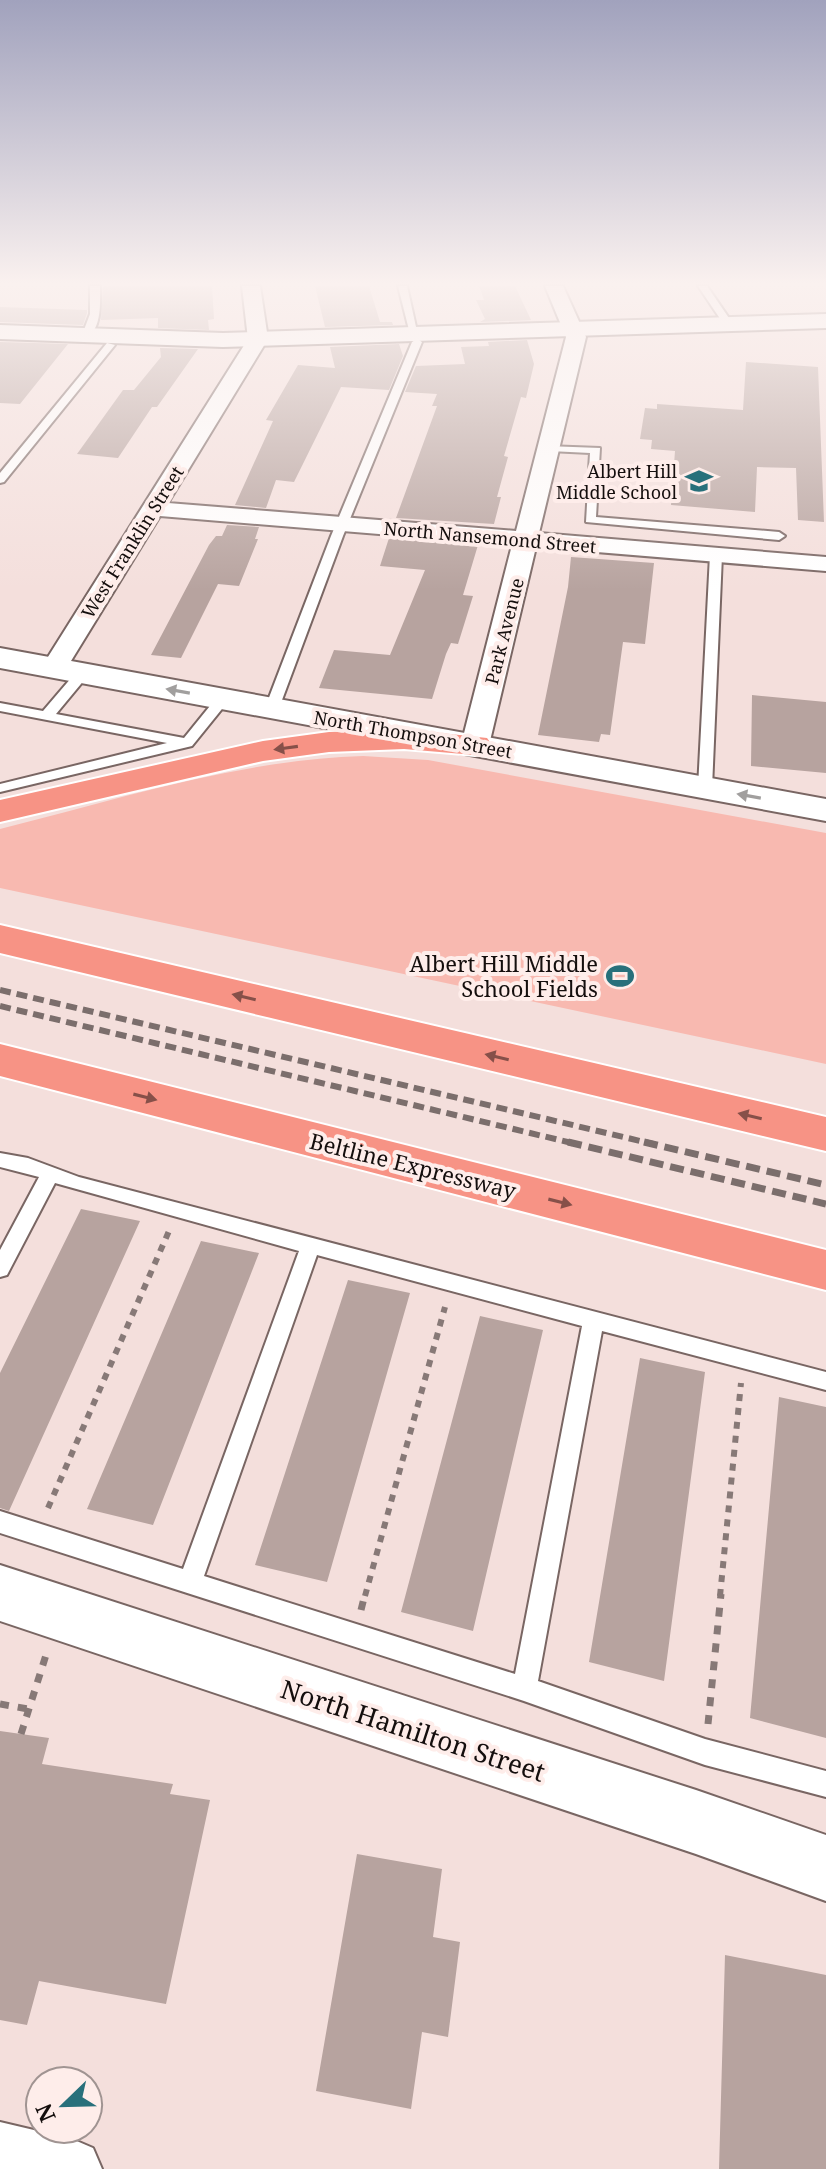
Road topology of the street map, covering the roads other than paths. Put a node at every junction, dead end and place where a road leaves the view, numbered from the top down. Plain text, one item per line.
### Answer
1 (76, 387) edge
2 (229, 387) edge
3 (396, 387) edge
4 (564, 387) edge
5 (550, 448) junction
6 (0, 480) edge
7 (154, 509) junction
8 (341, 525) junction
9 (779, 536) dead end
10 (527, 540) junction
11 (716, 555) junction
12 (826, 564) edge
13 (0, 658) edge
14 (68, 671) junction
15 (223, 699) junction
16 (0, 707) edge
17 (272, 708) junction
18 (46, 716) junction
19 (187, 743) junction
20 (475, 745) junction
21 (0, 788) edge
22 (705, 788) junction
23 (826, 810) edge
24 (0, 811) edge
25 (0, 939) edge
26 (0, 1060) edge
27 (0, 1070) edge
28 (69, 1078) junction
29 (826, 1134) edge
30 (0, 1160) edge
31 (50, 1174) junction
32 (311, 1245) junction
33 (0, 1269) edge
34 (826, 1270) edge
35 (594, 1319) junction
36 (826, 1381) edge
37 (0, 1522) edge
38 (190, 1581) junction
39 (0, 1593) edge
40 (524, 1689) junction
41 (826, 1784) edge
42 (826, 1868) edge
43 (0, 2152) edge
44 (72, 2169) edge

1 - 6 lane
2 - 7 street, West Franklin Street
3 - 8 lane
4 - 5 street, Park Avenue
5 - 9 lane
5 - 10 street, Park Avenue
7 - 8 street, North Nansemond Street
7 - 14 street, West Franklin Street
8 - 10 street, North Nansemond Street
8 - 17 lane
10 - 11 street, North Nansemond Street
10 - 20 street, Park Avenue
11 - 12 street, North Nansemond Street
11 - 22 lane
13 - 14 street, North Thompson Street
15 -> 14 street, North Thompson Street
14 - 18 lane
15 - 17 street, North Thompson Street
15 - 19 lane
16 - 18 lane
17 - 20 street, North Thompson Street
18 - 19 lane
19 - 21 lane
20 - 22 street, North Thompson Street
20 -> 24 highway
23 -> 22 street, North Thompson Street
29 -> 25 highway
26 - 28 highway, Beltline Expressway
27 - 28 highway
28 -> 34 highway, Beltline Expressway
30 - 31 lane
31 - 32 lane
31 - 33 lane
32 - 35 lane
32 - 38 lane
35 - 36 lane
35 - 40 lane
37 - 38 lane
38 - 40 lane
39 - 42 street, North Hamilton Street
40 - 41 lane
43 - 44 street

